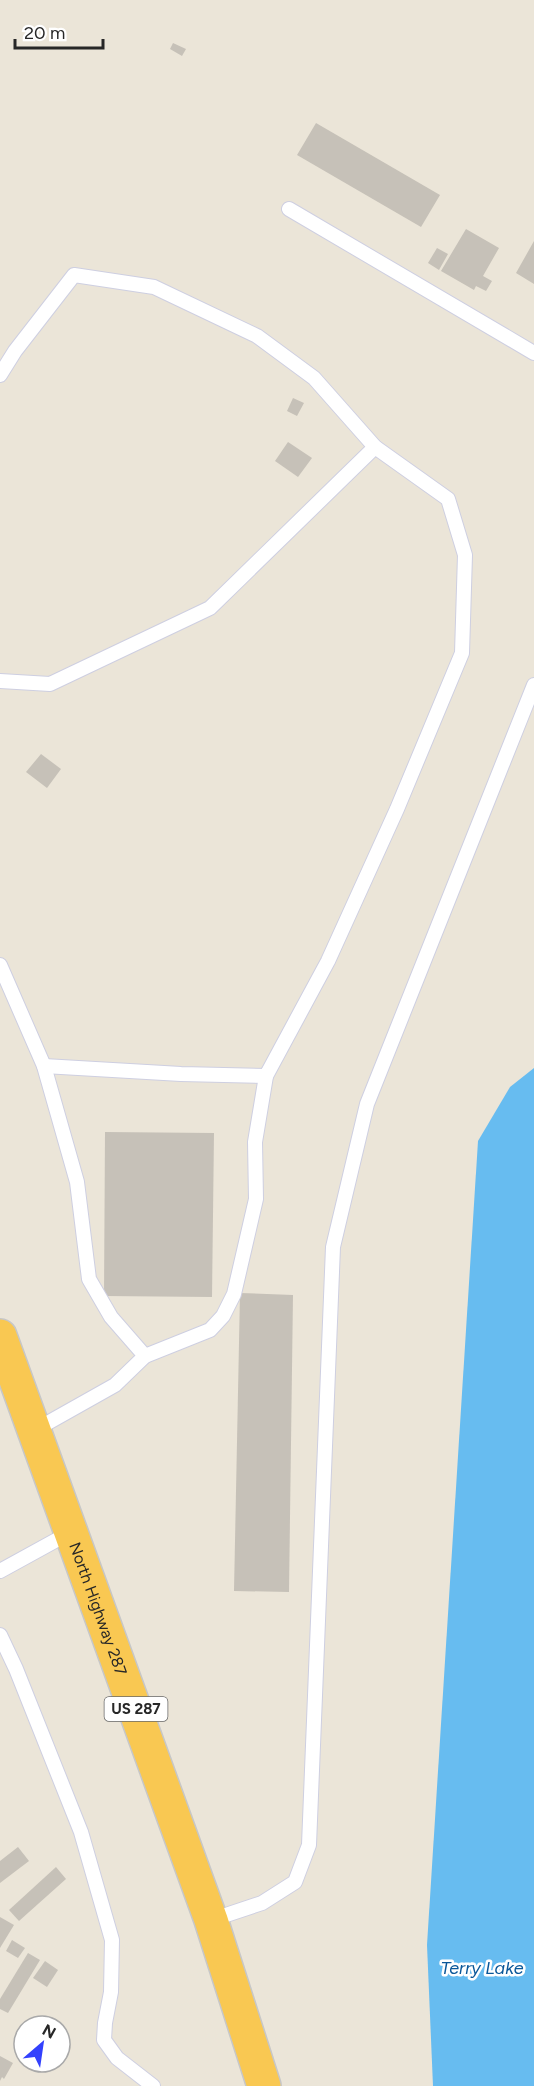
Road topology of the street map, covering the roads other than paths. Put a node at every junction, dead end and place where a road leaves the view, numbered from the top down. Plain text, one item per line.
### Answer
1 (289, 209) dead end
2 (534, 353) edge
3 (0, 375) edge
4 (375, 447) junction
5 (0, 681) edge
6 (534, 685) edge
7 (0, 965) edge
8 (44, 1066) junction
9 (266, 1076) junction
10 (2, 1348) edge
11 (145, 1356) junction
12 (34, 1430) junction
13 (71, 1532) junction
14 (0, 1571) edge
15 (0, 1635) edge
16 (211, 1920) junction
17 (153, 2086) edge
18 (264, 2086) edge

1 - 2 lane
3 - 4 lane
4 - 5 lane
4 - 9 lane
6 - 16 lane
7 - 8 lane
8 - 9 lane
8 - 11 lane
9 - 11 lane
10 - 12 highway, North Highway 287 / US 287
11 - 12 lane
12 - 13 highway, North Highway 287 / US 287
13 - 14 lane
13 - 16 highway, North Highway 287 / US 287
15 - 17 lane
16 - 18 highway, North Highway 287 / US 287

